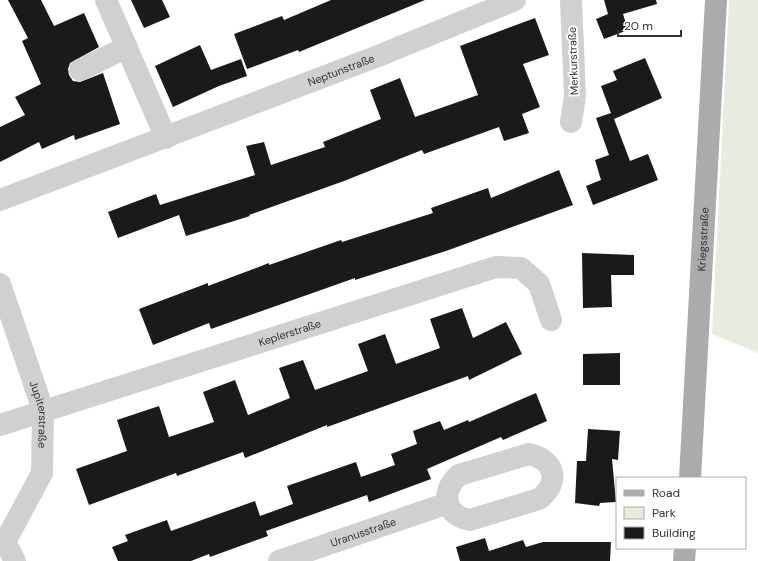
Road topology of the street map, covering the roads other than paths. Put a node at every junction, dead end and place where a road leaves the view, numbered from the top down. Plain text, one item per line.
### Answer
1 (106, 0) edge
2 (515, 0) edge
3 (571, 0) edge
4 (716, 0) edge
5 (127, 47) junction
6 (80, 70) dead end
7 (571, 122) dead end
8 (166, 138) junction
9 (0, 200) edge
10 (0, 284) edge
11 (551, 320) dead end
12 (43, 410) junction
13 (0, 425) edge
14 (690, 477) edge
15 (448, 502) dead end
16 (3, 536) edge
17 (685, 549) edge
18 (15, 561) edge
19 (279, 561) edge
20 (684, 561) edge

1 - 5 street
2 - 8 street, Neptunstraße
3 - 7 street, Merkurstraße
4 - 14 main road, Kriegsstraße
5 - 6 street
5 - 8 street
8 - 9 street, Neptunstraße
10 - 12 street, Jupiterstraße
11 - 12 street, Keplerstraße
12 - 13 street, Keplerstraße
12 - 16 street, Jupiterstraße
15 - 19 street, Uranusstraße
16 - 18 street, Jupiterstraße
17 - 20 main road

